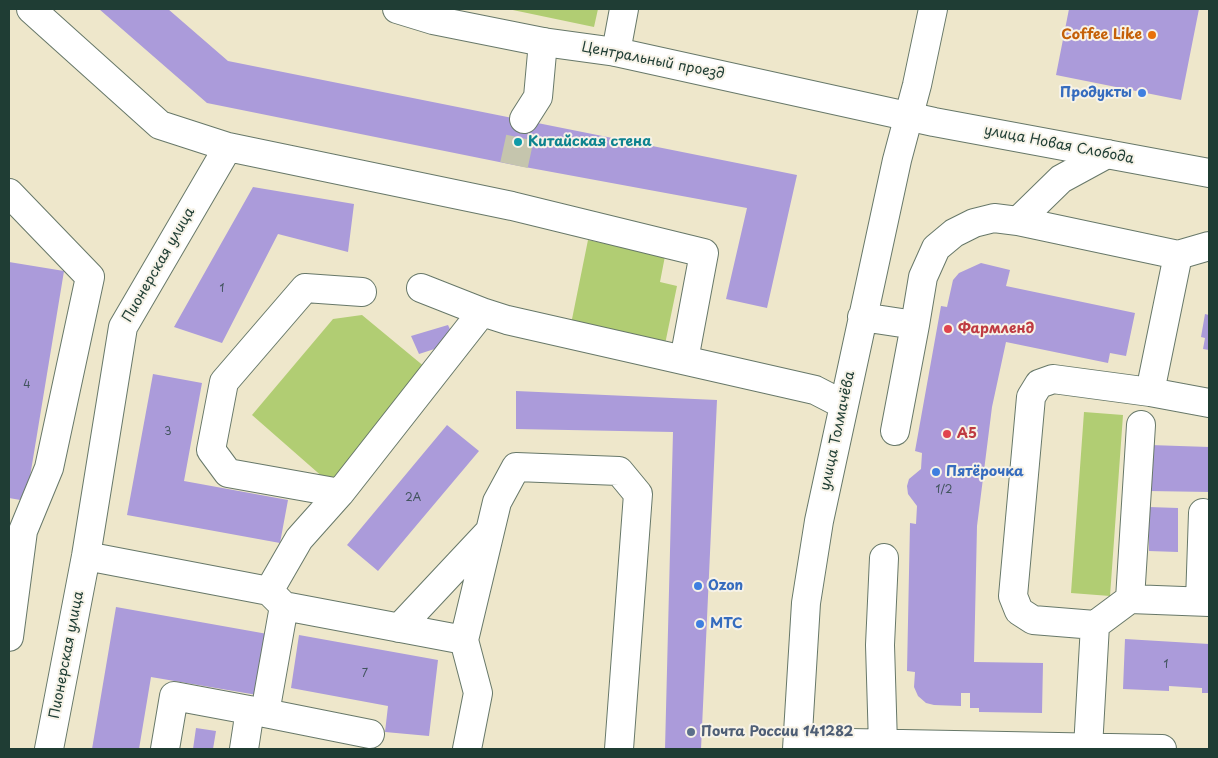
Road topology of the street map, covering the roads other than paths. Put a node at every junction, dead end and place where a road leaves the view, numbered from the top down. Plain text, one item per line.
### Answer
1 (31, 9) edge
2 (397, 9) edge
3 (624, 9) edge
4 (933, 9) edge
5 (543, 42) junction
6 (616, 52) junction
7 (908, 116) junction
8 (524, 120) tunnel mouth
9 (228, 147) junction
10 (1107, 154) junction
11 (1209, 173) edge
12 (9, 193) edge
13 (1018, 221) junction
14 (1209, 246) edge
15 (1178, 254) junction
16 (421, 288) dead end
17 (362, 292) dead end
18 (482, 312) junction
19 (862, 317) junction
20 (915, 325) junction
21 (684, 360) junction
22 (1150, 392) junction
23 (1209, 403) edge
24 (844, 405) junction
25 (1141, 425) dead end
26 (895, 431) dead end
27 (340, 494) junction
28 (1203, 513) dead end
29 (490, 532) junction
30 (86, 556) junction
31 (884, 558) dead end
32 (277, 599) junction
33 (1130, 599) junction
34 (1204, 602) edge
35 (1095, 625) junction
36 (399, 628) junction
37 (9, 637) edge
38 (464, 640) junction
39 (258, 712) junction
40 (370, 734) dead end
41 (883, 744) junction
42 (798, 746) edge
43 (1088, 748) junction
44 (49, 749) edge
45 (165, 749) edge
46 (244, 749) edge
47 (467, 749) edge
48 (620, 749) edge
49 (1153, 749) edge
50 (1162, 749) edge

1 - 9 street
2 - 5 street, Центральный проезд
3 - 6 street
4 - 7 street, улица Толмачёва
5 - 6 street, Центральный проезд
5 - 8 street
6 - 7 street, Центральный проезд
7 - 10 street, улица Новая Слобода
7 - 19 street, улица Толмачёва
9 - 21 street
9 - 30 street, Пионерская улица
10 - 11 street, улица Новая Слобода
10 - 13 street
12 - 37 street
13 - 15 street
13 - 20 street
14 - 15 street
15 - 22 street
16 - 18 street
17 - 27 street
18 - 21 street
18 - 27 street
19 - 20 street
19 - 24 street, улица Толмачёва
20 - 26 street
21 - 24 street
22 - 23 street
22 - 35 street
24 - 42 street, улица Толмачёва
25 - 33 street
27 - 32 street
28 - 34 street
29 - 36 street
29 - 38 street
29 - 48 street
30 - 32 street
30 - 44 street, Пионерская улица
31 - 41 street
32 - 36 street
32 - 39 street
33 - 34 street
33 - 35 street
35 - 43 street
36 - 38 street
38 - 47 street
39 - 40 street
39 - 45 street
39 - 46 street
41 - 42 street
41 - 43 street
43 - 49 street
49 - 50 street

